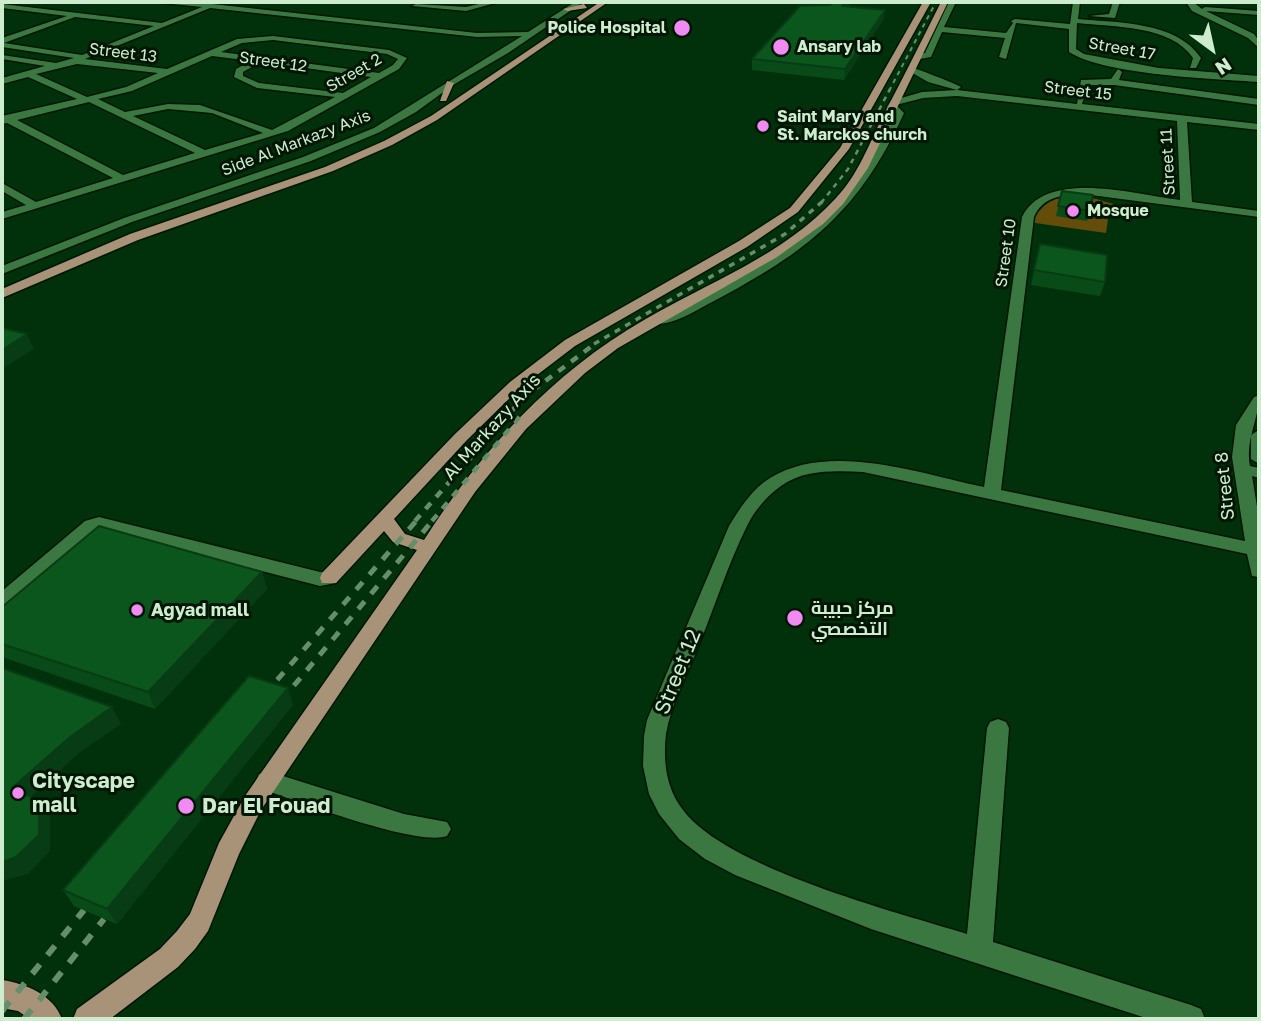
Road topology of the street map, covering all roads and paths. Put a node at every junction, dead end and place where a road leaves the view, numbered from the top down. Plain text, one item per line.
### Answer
1 (157, 2) edge
2 (176, 2) edge
3 (435, 2) edge
4 (495, 2) edge
5 (927, 2) edge
6 (945, 2) edge
7 (952, 2) edge
8 (1077, 2) edge
9 (1116, 2) edge
10 (1190, 2) edge
11 (594, 4) edge
12 (1202, 5) edge
13 (2, 6) edge
14 (206, 6) junction
15 (412, 10) edge
16 (1259, 13) edge
17 (77, 15) junction
18 (1075, 20) junction
19 (354, 23) junction
20 (374, 24) junction
21 (161, 25) junction
22 (396, 27) junction
23 (2, 29) edge
24 (939, 29) junction
25 (27, 32) junction
26 (530, 34) junction
27 (1010, 36) junction
28 (1259, 36) edge
29 (493, 39) junction
30 (906, 40) junction
31 (926, 41) junction
32 (2, 43) edge
33 (1259, 46) edge
34 (505, 51) junction
35 (209, 53) junction
36 (2, 57) edge
37 (81, 57) junction
38 (1003, 57) dead end
39 (259, 60) junction
40 (915, 64) junction
41 (52, 65) junction
42 (1121, 66) junction
43 (1193, 66) dead end
44 (2, 69) edge
45 (168, 72) junction
46 (26, 74) junction
47 (380, 76) junction
48 (2, 79) edge
49 (1259, 79) edge
50 (1114, 82) junction
51 (450, 83) junction
52 (345, 96) junction
53 (88, 99) junction
54 (443, 99) junction
55 (1080, 102) junction
56 (1259, 102) edge
57 (893, 105) junction
58 (463, 107) dead end
59 (441, 113) junction
60 (124, 116) junction
61 (1182, 118) junction
62 (4, 119) edge
63 (1259, 125) edge
64 (272, 133) junction
65 (204, 154) junction
66 (122, 179) junction
67 (292, 182) junction
68 (256, 185) junction
69 (2, 186) edge
70 (247, 198) junction
71 (206, 201) junction
72 (1186, 204) junction
73 (35, 205) junction
74 (1259, 214) edge
75 (2, 216) edge
76 (2, 270) edge
77 (2, 281) edge
78 (2, 294) edge
79 (1259, 400) edge
80 (1259, 435) edge
81 (1259, 460) edge
82 (1240, 463) junction
83 (1259, 473) edge
84 (992, 493) junction
85 (385, 520) junction
86 (428, 547) junction
87 (1257, 549) edge
88 (1259, 571) edge
89 (329, 578) joint
90 (2, 601) edge
91 (998, 728) dead end
92 (267, 781) junction
93 (439, 829) dead end
94 (979, 950) junction
95 (2, 994) edge
96 (48, 1019) edge
97 (87, 1019) edge
98 (1191, 1019) edge

1 - 14 street
2 - 14 street
3 - 15 street, Street 2
4 - 15 street
5 - 30 main road, Al Markazy Axis
6 - 31 main road, Al Markazy Axis
7 - 24 street
8 - 18 street, Street 17
9 - 18 street
10 - 33 street
11 - 26 street, Side Al Markazy Axis
11 - 54 main road
11 - 59 main road
12 - 16 street
12 - 28 street
13 - 17 street
14 - 19 street
14 - 21 street
15 - 20 street, Street 2
15 - 22 street, Street 2
17 - 21 street
17 - 25 street
18 - 27 street
18 - 42 street, Street 17
18 - 43 street
19 - 20 street
19 - 29 street
20 - 22 street
21 - 37 street
22 - 29 street
23 - 25 street
24 - 27 street
24 - 40 street
25 - 32 street
26 - 29 street
26 - 34 street, Side Al Markazy Axis
27 - 38 street
29 - 34 street
30 - 31 main road
30 - 85 main road, Al Markazy Axis
31 - 40 main road, Al Markazy Axis
32 - 37 street, Street 13
34 - 51 street, Side Al Markazy Axis
35 - 39 street, Street 12
35 - 45 street, Street 2
35 - 47 street, Street 2
36 - 41 street
37 - 41 street
37 - 45 street, Street 13
37 - 46 street
39 - 47 street, Street 12
39 - 52 street
40 - 55 street, Street 15
40 - 57 main road, Al Markazy Axis
41 - 46 street
42 - 49 street, Street 17
42 - 50 street
44 - 46 street
45 - 53 street, Street 2
46 - 48 street
46 - 53 street
47 - 52 street, Street 2
50 - 55 street
50 - 56 street
51 - 54 main road
51 - 76 street, Side Al Markazy Axis
52 - 64 street, Street 2
53 - 60 street
53 - 62 street, Street 2
54 - 68 main road
55 - 63 street, Street 15
57 - 61 street, Street 15
57 - 86 main road, Al Markazy Axis
58 - 59 main road
59 - 67 main road
60 - 64 street
60 - 65 street
61 - 63 street, Street 15
61 - 72 street, Street 11
62 - 66 street
64 - 65 street, Street 2
65 - 66 street, Street 2
66 - 73 street, Street 2
67 - 68 main road
67 - 70 main road
68 - 71 main road
69 - 73 street
70 - 71 main road
70 - 78 main road
71 - 77 main road
72 - 74 street, Street 10
72 - 84 street, Street 10
73 - 75 street, Street 2
79 - 82 street, Street 8
80 - 81 street, Street 8
81 - 82 street
82 - 83 street
82 - 87 street, Street 8
84 - 87 street, Street 12
84 - 94 street, Street 12
85 - 86 main road
85 - 89 main road, Al Markazy Axis
86 - 92 main road, Al Markazy Axis
87 - 88 street, Street 8
89 - 90 street
91 - 94 street
92 - 93 street
92 - 97 main road, Al Markazy Axis
94 - 98 street, Street 12
95 - 96 main road

